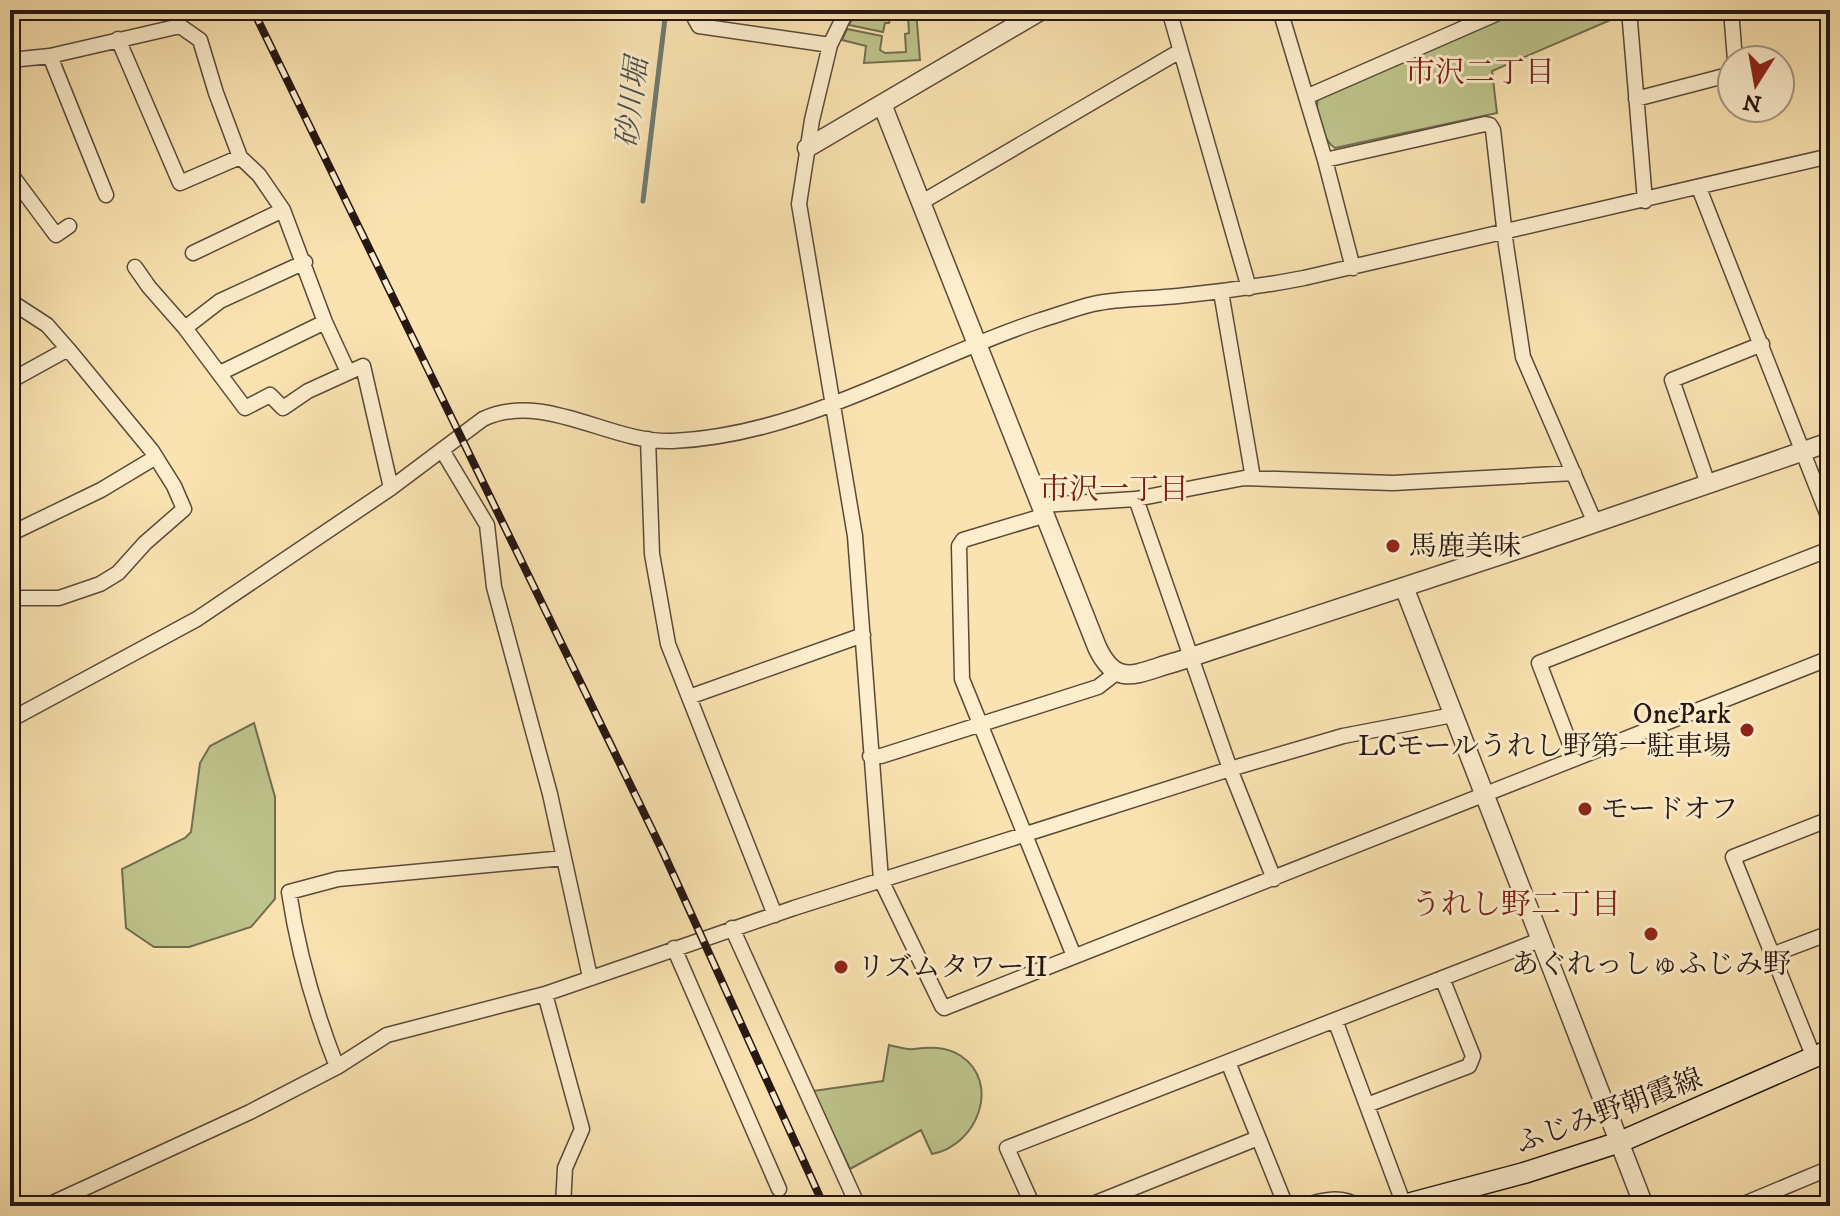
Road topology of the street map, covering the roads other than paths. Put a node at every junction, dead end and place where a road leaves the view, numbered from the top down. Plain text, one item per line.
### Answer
1 (696, 10) edge
2 (847, 10) edge
3 (1042, 10) edge
4 (1169, 10) edge
5 (1280, 10) edge
6 (1505, 10) edge
7 (1629, 10) edge
8 (1731, 10) edge
9 (118, 39) junction
10 (1734, 44) edge
11 (830, 45) junction
12 (1180, 51) junction
13 (50, 56) junction
14 (10, 60) edge
15 (1716, 78) edge
16 (1306, 97) junction
17 (1636, 99) junction
18 (882, 104) junction
19 (807, 148) junction
20 (1830, 156) edge
21 (240, 157) junction
22 (1325, 160) junction
23 (10, 173) edge
24 (1699, 188) junction
25 (106, 195) dead end
26 (1645, 201) junction
27 (922, 202) junction
28 (283, 210) junction
29 (69, 226) dead end
30 (1505, 233) junction
31 (193, 253) dead end
32 (305, 262) junction
33 (135, 267) dead end
34 (1353, 268) junction
35 (1249, 288) junction
36 (1221, 292) junction
37 (10, 301) edge
38 (325, 322) junction
39 (185, 328) junction
40 (979, 343) junction
41 (1762, 344) junction
42 (68, 349) junction
43 (348, 372) junction
44 (220, 373) junction
45 (10, 381) edge
46 (832, 405) junction
47 (648, 439) junction
48 (1830, 442) edge
49 (442, 450) junction
50 (1803, 451) junction
51 (156, 457) junction
52 (1574, 473) junction
53 (1253, 478) junction
54 (1708, 484) junction
55 (391, 488) junction
56 (1136, 499) junction
57 (1044, 510) junction
58 (1830, 521) edge
59 (1595, 523) junction
60 (10, 534) edge
61 (1830, 549) edge
62 (1404, 587) junction
63 (10, 598) edge
64 (863, 635) junction
65 (1191, 657) junction
66 (1830, 658) edge
67 (1116, 673) junction
68 (689, 697) junction
69 (1453, 715) junction
70 (10, 720) edge
71 (982, 725) junction
72 (870, 756) junction
73 (1575, 757) junction
74 (1230, 769) junction
75 (1483, 794) junction
76 (1830, 819) edge
77 (1024, 834) junction
78 (564, 858) junction
79 (1274, 879) junction
80 (881, 880) junction
81 (775, 915) junction
82 (732, 928) junction
83 (1830, 933) edge
84 (1540, 940) junction
85 (674, 948) junction
86 (1774, 954) junction
87 (1074, 956) junction
88 (590, 977) junction
89 (1442, 978) junction
90 (545, 994) junction
91 (1335, 1020) junction
92 (1822, 1054) edge
93 (1228, 1062) junction
94 (337, 1067) junction
95 (1367, 1105) junction
96 (1258, 1138) junction
97 (1620, 1142) junction
98 (1830, 1168) edge
99 (779, 1189) dead end
100 (46, 1206) edge
101 (563, 1206) edge
102 (858, 1206) edge
103 (1033, 1206) edge
104 (1088, 1206) edge
105 (1286, 1206) edge
106 (1303, 1206) edge
107 (1358, 1206) edge
108 (1402, 1206) edge
109 (1644, 1206) edge
110 (1739, 1206) edge

1 - 11 street
2 - 11 street
3 - 18 street
4 - 12 street
5 - 16 street
6 - 16 street
7 - 17 street
8 - 10 street
9 - 13 street
9 - 21 street
9 - 21 street
11 - 19 street
12 - 27 street
12 - 35 street
13 - 14 street
13 - 25 street
15 - 17 street
16 - 22 street
17 - 26 street
18 - 19 street
18 - 27 street
19 - 46 street
20 - 24 street
21 - 28 street
22 - 30 street
22 - 34 street
23 - 29 street
24 - 26 street
24 - 41 street
26 - 30 street
27 - 40 street
28 - 31 street
28 - 32 street
30 - 34 street
30 - 52 street
32 - 38 street
32 - 39 street
33 - 39 street
34 - 35 street
35 - 36 street
36 - 40 street
36 - 53 street
37 - 42 street
38 - 43 street
38 - 44 street
39 - 44 street
40 - 46 street
40 - 57 street
41 - 50 street
41 - 54 street
42 - 45 street
42 - 51 street
43 - 44 street
43 - 55 street
46 - 47 street
46 - 64 street
47 - 49 street
47 - 68 street
48 - 50 street
49 - 55 street
49 - 78 street
50 - 54 street
50 - 58 street
51 - 60 street
51 - 63 street
52 - 53 street
52 - 59 street
53 - 56 street
54 - 59 street
55 - 70 street
56 - 57 street
56 - 65 street
57 - 67 street
57 - 71 street
59 - 62 street
61 - 73 street
62 - 65 street
62 - 69 street
64 - 68 street
64 - 72 street
65 - 67 street
65 - 74 street
66 - 73 street
67 - 71 street
68 - 81 street
69 - 74 street
69 - 75 street
71 - 72 street
71 - 77 street
72 - 80 street
73 - 75 street
74 - 77 street
74 - 79 street
75 - 79 street
75 - 84 street
76 - 86 street
77 - 80 street
77 - 87 street
78 - 88 street
78 - 94 street
79 - 87 street
80 - 81 street
80 - 87 street
81 - 82 street
82 - 85 street
82 - 102 street
83 - 86 street
84 - 89 street
84 - 97 street
85 - 88 street
85 - 99 street
86 - 92 street
88 - 90 street
89 - 91 street
89 - 95 street
90 - 94 street
90 - 101 street
91 - 93 street
91 - 95 street
92 - 97 main road, ふじみ野朝霞線
93 - 96 street
93 - 103 street
94 - 100 street
95 - 108 street
96 - 104 street
96 - 105 street
97 - 108 main road, ふじみ野朝霞線
97 - 109 street
98 - 110 street
106 - 107 street

